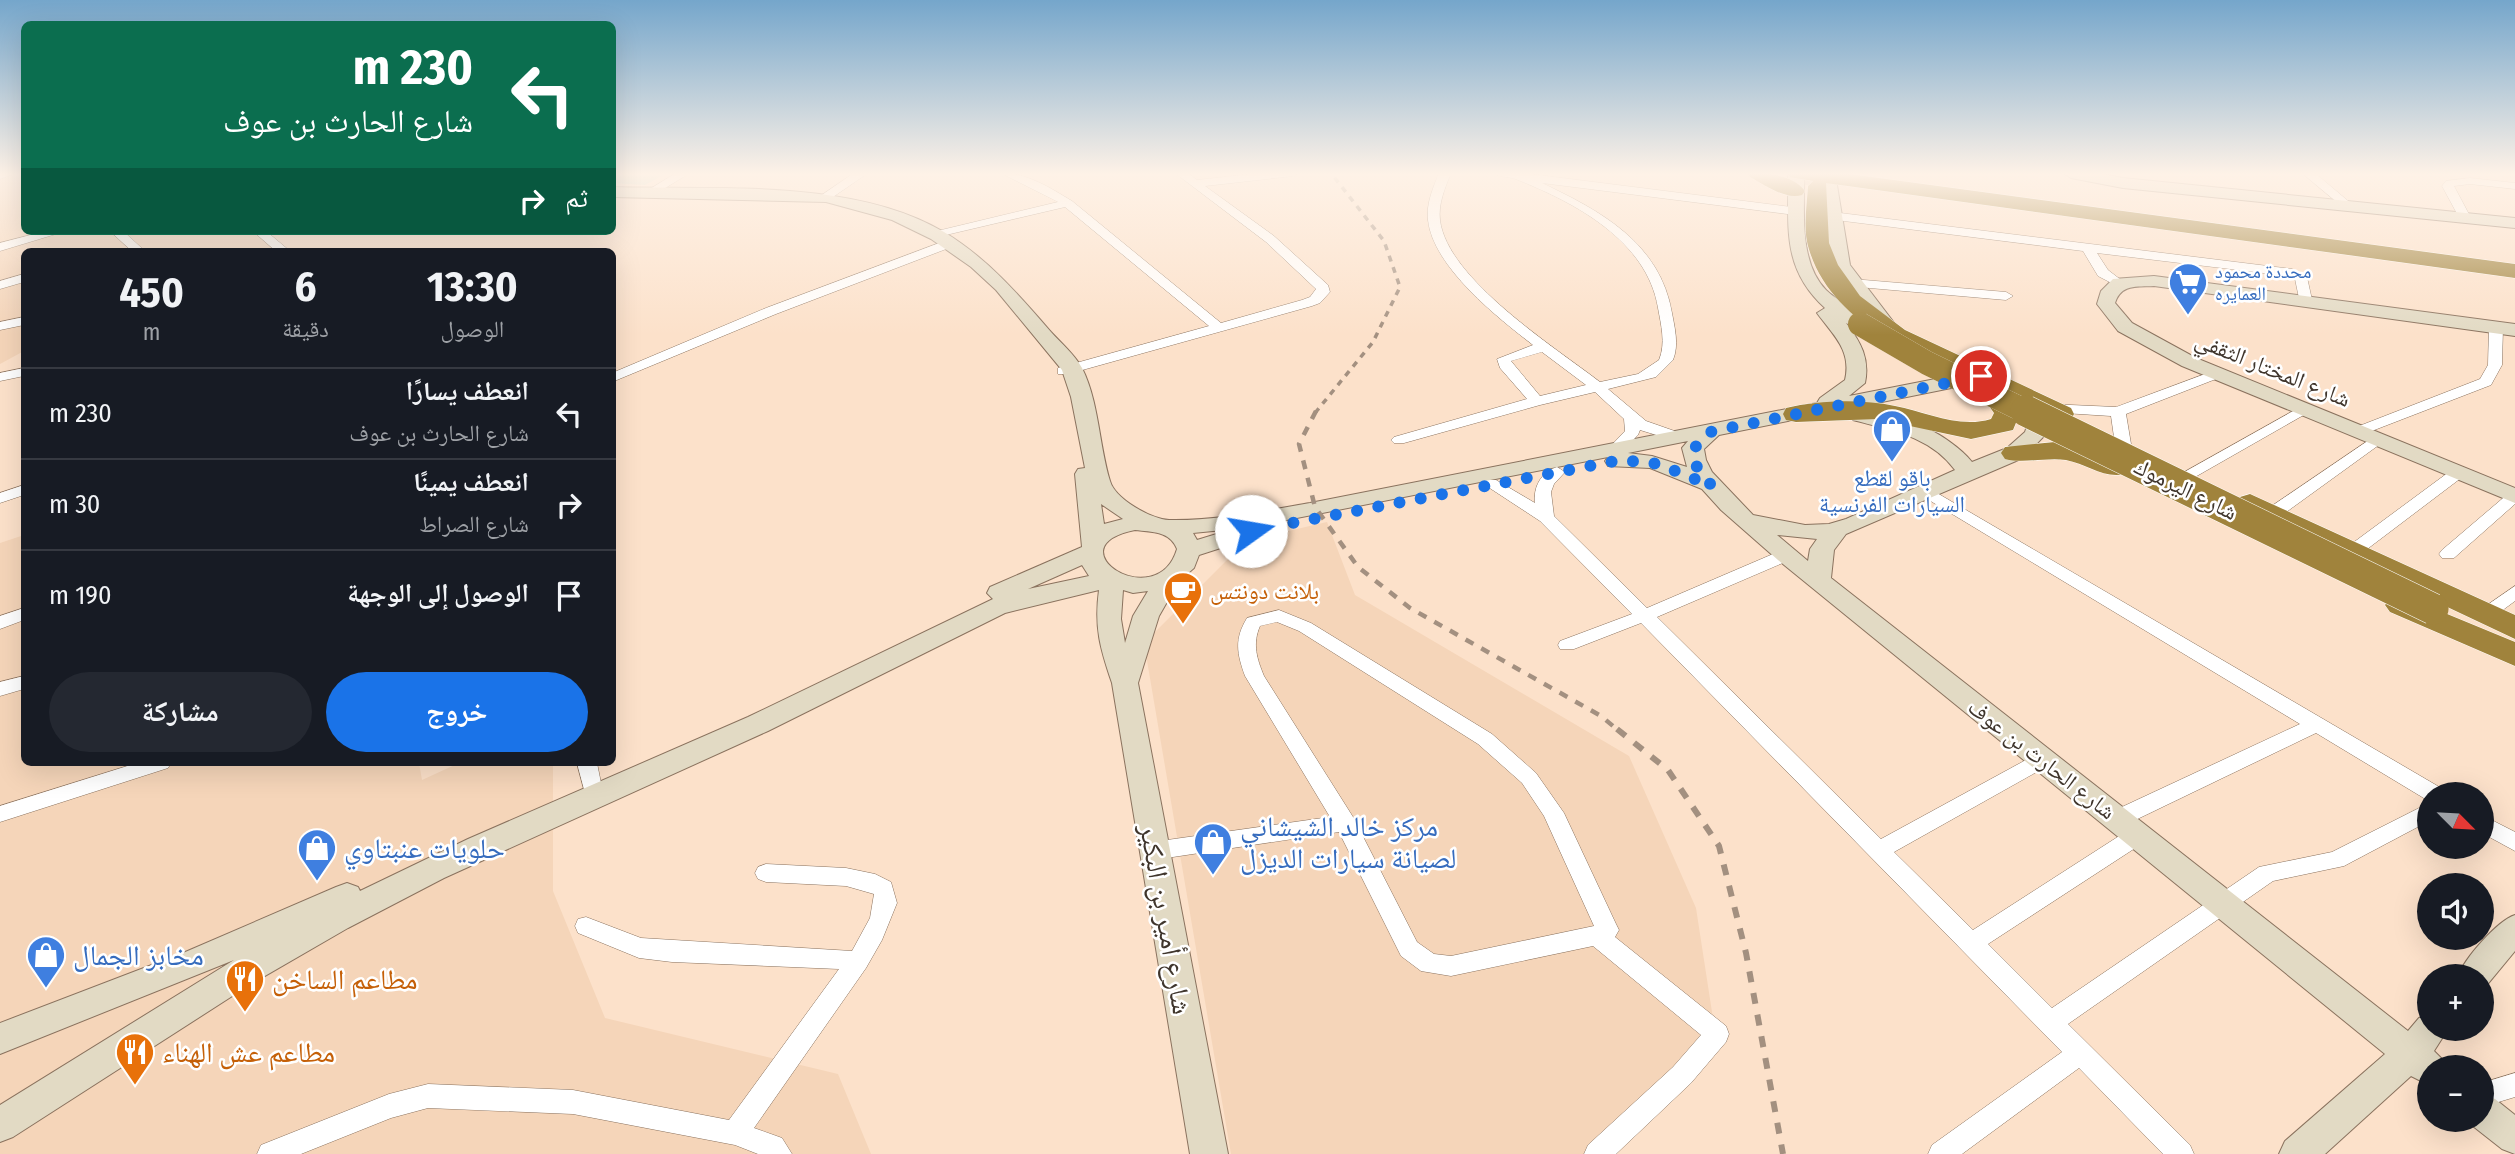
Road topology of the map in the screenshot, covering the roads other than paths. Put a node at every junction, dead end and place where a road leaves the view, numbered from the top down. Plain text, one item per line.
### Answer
1 (920, 227) edge
2 (987, 227) edge
3 (1097, 227) edge
4 (1254, 227) edge
5 (1436, 227) edge
6 (1613, 227) edge
7 (1804, 227) edge
8 (1812, 227) edge
9 (1817, 227) edge
10 (1833, 227) edge
11 (1921, 227) edge
12 (2210, 227) edge
13 (2238, 227) edge
14 (45, 235) edge
15 (120, 235) edge
16 (264, 235) edge
17 (944, 239) junction
18 (0, 247) edge
19 (2087, 247) junction
20 (135, 248) edge
21 (280, 248) edge
22 (2515, 264) edge
23 (2515, 271) edge
24 (1804, 274) junction
25 (21, 279) edge
26 (2119, 284) junction
27 (0, 285) edge
28 (1833, 290) junction
29 (2006, 296) dead end
30 (2305, 300) junction
31 (21, 322) edge
32 (0, 326) edge
33 (1219, 328) junction
34 (2505, 329) edge
35 (1896, 335) junction
36 (1545, 346) junction
37 (1064, 365) junction
38 (21, 373) edge
39 (2216, 374) junction
40 (616, 376) edge
41 (0, 377) edge
42 (1988, 386) junction
43 (1598, 388) junction
44 (1537, 401) junction
45 (2045, 407) junction
46 (2304, 409) junction
47 (2118, 412) junction
48 (1797, 414) junction
49 (1631, 418) junction
50 (2359, 431) junction
51 (1710, 432) junction
52 (1681, 438) junction
53 (2378, 439) junction
54 (1399, 440) dead end
55 (2123, 444) junction
56 (1615, 450) junction
57 (2015, 453) junction
58 (1557, 472) junction
59 (1968, 472) junction
60 (2459, 472) junction
61 (2189, 474) junction
62 (1490, 483) junction
63 (1712, 486) junction
64 (21, 491) edge
65 (1925, 491) junction
66 (2515, 496) edge
67 (0, 498) edge
68 (2272, 514) junction
69 (1742, 516) junction
70 (1546, 517) junction
71 (1160, 525) junction
72 (1836, 531) junction
73 (1093, 547) junction
74 (1191, 550) junction
75 (2352, 552) junction
76 (2448, 554) dead end
77 (1786, 555) junction
78 (1169, 578) junction
79 (1109, 579) junction
80 (1818, 580) junction
81 (2515, 592) edge
82 (2486, 614) junction
83 (21, 615) edge
84 (1646, 615) junction
85 (0, 623) edge
86 (2515, 628) edge
87 (1567, 645) dead end
88 (2515, 648) edge
89 (2515, 655) edge
90 (1125, 683) junction
91 (21, 684) edge
92 (0, 690) edge
93 (2317, 724) junction
94 (2042, 760) junction
95 (616, 763) edge
96 (152, 766) edge
97 (610, 766) edge
98 (590, 775) edge
99 (2417, 784) edge
100 (0, 814) edge
101 (2417, 817) edge
102 (1345, 823) junction
103 (2128, 827) junction
104 (2494, 830) edge
105 (2515, 843) edge
106 (1153, 850) junction
107 (1879, 850) junction
108 (766, 873) dead end
109 (2222, 905) junction
110 (586, 926) dead end
111 (2515, 928) edge
112 (1598, 936) junction
113 (1970, 943) junction
114 (858, 961) junction
115 (2484, 964) edge
116 (201, 977) junction
117 (2050, 1023) junction
118 (0, 1039) edge
119 (2423, 1051) edge
120 (2080, 1053) junction
121 (2515, 1085) edge
122 (2494, 1092) edge
123 (2494, 1120) edge
124 (0, 1125) edge
125 (735, 1133) junction
126 (2515, 1137) edge
127 (271, 1154) edge
128 (779, 1154) edge
129 (1209, 1154) edge
130 (1597, 1154) edge
131 (1941, 1154) edge
132 (2182, 1154) edge
133 (2298, 1154) edge

1 - 17 street
2 - 17 street
3 - 33 street
4 - 33 street
5 - 36 street
6 - 43 street
7 - 24 street, شارع اليرموك
8 - 28 highway, شارع اليرموك
9 - 35 highway, شارع اليرموك
10 - 28 street, شارع اليرموك
11 - 19 street
12 - 23 highway
13 - 22 highway
14 - 18 street
15 - 20 street
16 - 21 street
17 - 37 street
17 - 40 street
19 - 26 street
19 - 30 street
24 - 28 street, شارع اليرموك
24 - 48 street
25 - 27 street
26 - 30 street
26 - 39 street, شارع المختار الثقفي
28 - 29 street
28 - 35 street, شارع اليرموك
28 - 42 highway, شارع اليرموك, bridge
30 - 34 street
31 - 32 street
33 - 37 street
34 - 50 street
35 - 42 highway, شارع اليرموك
36 - 43 street
36 - 44 street
37 - 71 street
37 - 73 street
38 - 41 street
39 - 46 street, شارع المختار الثقفي
39 - 47 street
42 - 45 highway, شارع اليرموك
42 - 48 street
42 - 48 highway
42 - 88 highway, شارع اليرموك, bridge
43 - 44 street
43 - 49 street
44 - 54 street
45 - 47 street
45 - 55 highway, شارع اليرموك
45 - 57 street
46 - 50 street, شارع المختار الثقفي
46 - 61 street
47 - 55 street
48 - 51 street
48 - 59 street
49 - 52 street
49 - 56 street
50 - 53 street, شارع المختار الثقفي
51 - 52 street
51 - 63 street, شارع الحارث بن عوف
52 - 56 street
53 - 60 street, شارع المختار الثقفي
53 - 68 street
55 - 61 highway, شارع اليرموك
56 - 71 street
57 - 59 street
57 - 89 highway
58 - 62 street
58 - 63 street
58 - 70 street
59 - 65 street
60 - 66 street, شارع المختار الثقفي
60 - 75 street
61 - 68 highway, شارع اليرموك
62 - 70 street
62 - 74 street
63 - 69 street, شارع الحارث بن عوف
64 - 67 street
65 - 72 street
65 - 93 street
66 - 76 street
68 - 75 highway, شارع اليرموك
69 - 72 street
69 - 77 street, شارع الحارث بن عوف
70 - 84 street
71 - 73 street
71 - 74 street
72 - 80 street
73 - 79 street
73 - 95 street
74 - 78 street
75 - 82 highway, شارع اليرموك
77 - 80 street, شارع الحارث بن عوف
77 - 84 street
78 - 79 street
78 - 90 street, شارع أمير بن البكير
79 - 90 street, شارع أمير بن البكير
79 - 116 street
80 - 94 street, شارع الحارث بن عوف
81 - 82 street
82 - 86 highway, شارع اليرموك
83 - 85 street
84 - 87 street
84 - 107 street
90 - 106 street, شارع أمير بن البكير
91 - 92 street
93 - 99 street
93 - 103 street
94 - 103 street, شارع الحارث بن عوف
94 - 107 street
96 - 100 street
97 - 98 street
98 - 116 street
101 - 109 street
102 - 106 street
102 - 112 street
102 - 112 street
103 - 109 street, شارع الحارث بن عوف
103 - 113 street
104 - 105 street
106 - 129 street, شارع أمير بن البكير
107 - 113 street
108 - 114 street
109 - 117 street
109 - 119 street, شارع الحارث بن عوف
110 - 114 street
111 - 115 street
112 - 130 street
113 - 117 street
114 - 125 street
116 - 118 street
116 - 124 street
117 - 120 street
119 - 133 street
120 - 131 street
120 - 132 street
121 - 122 street
123 - 126 street
125 - 127 street
125 - 128 street

